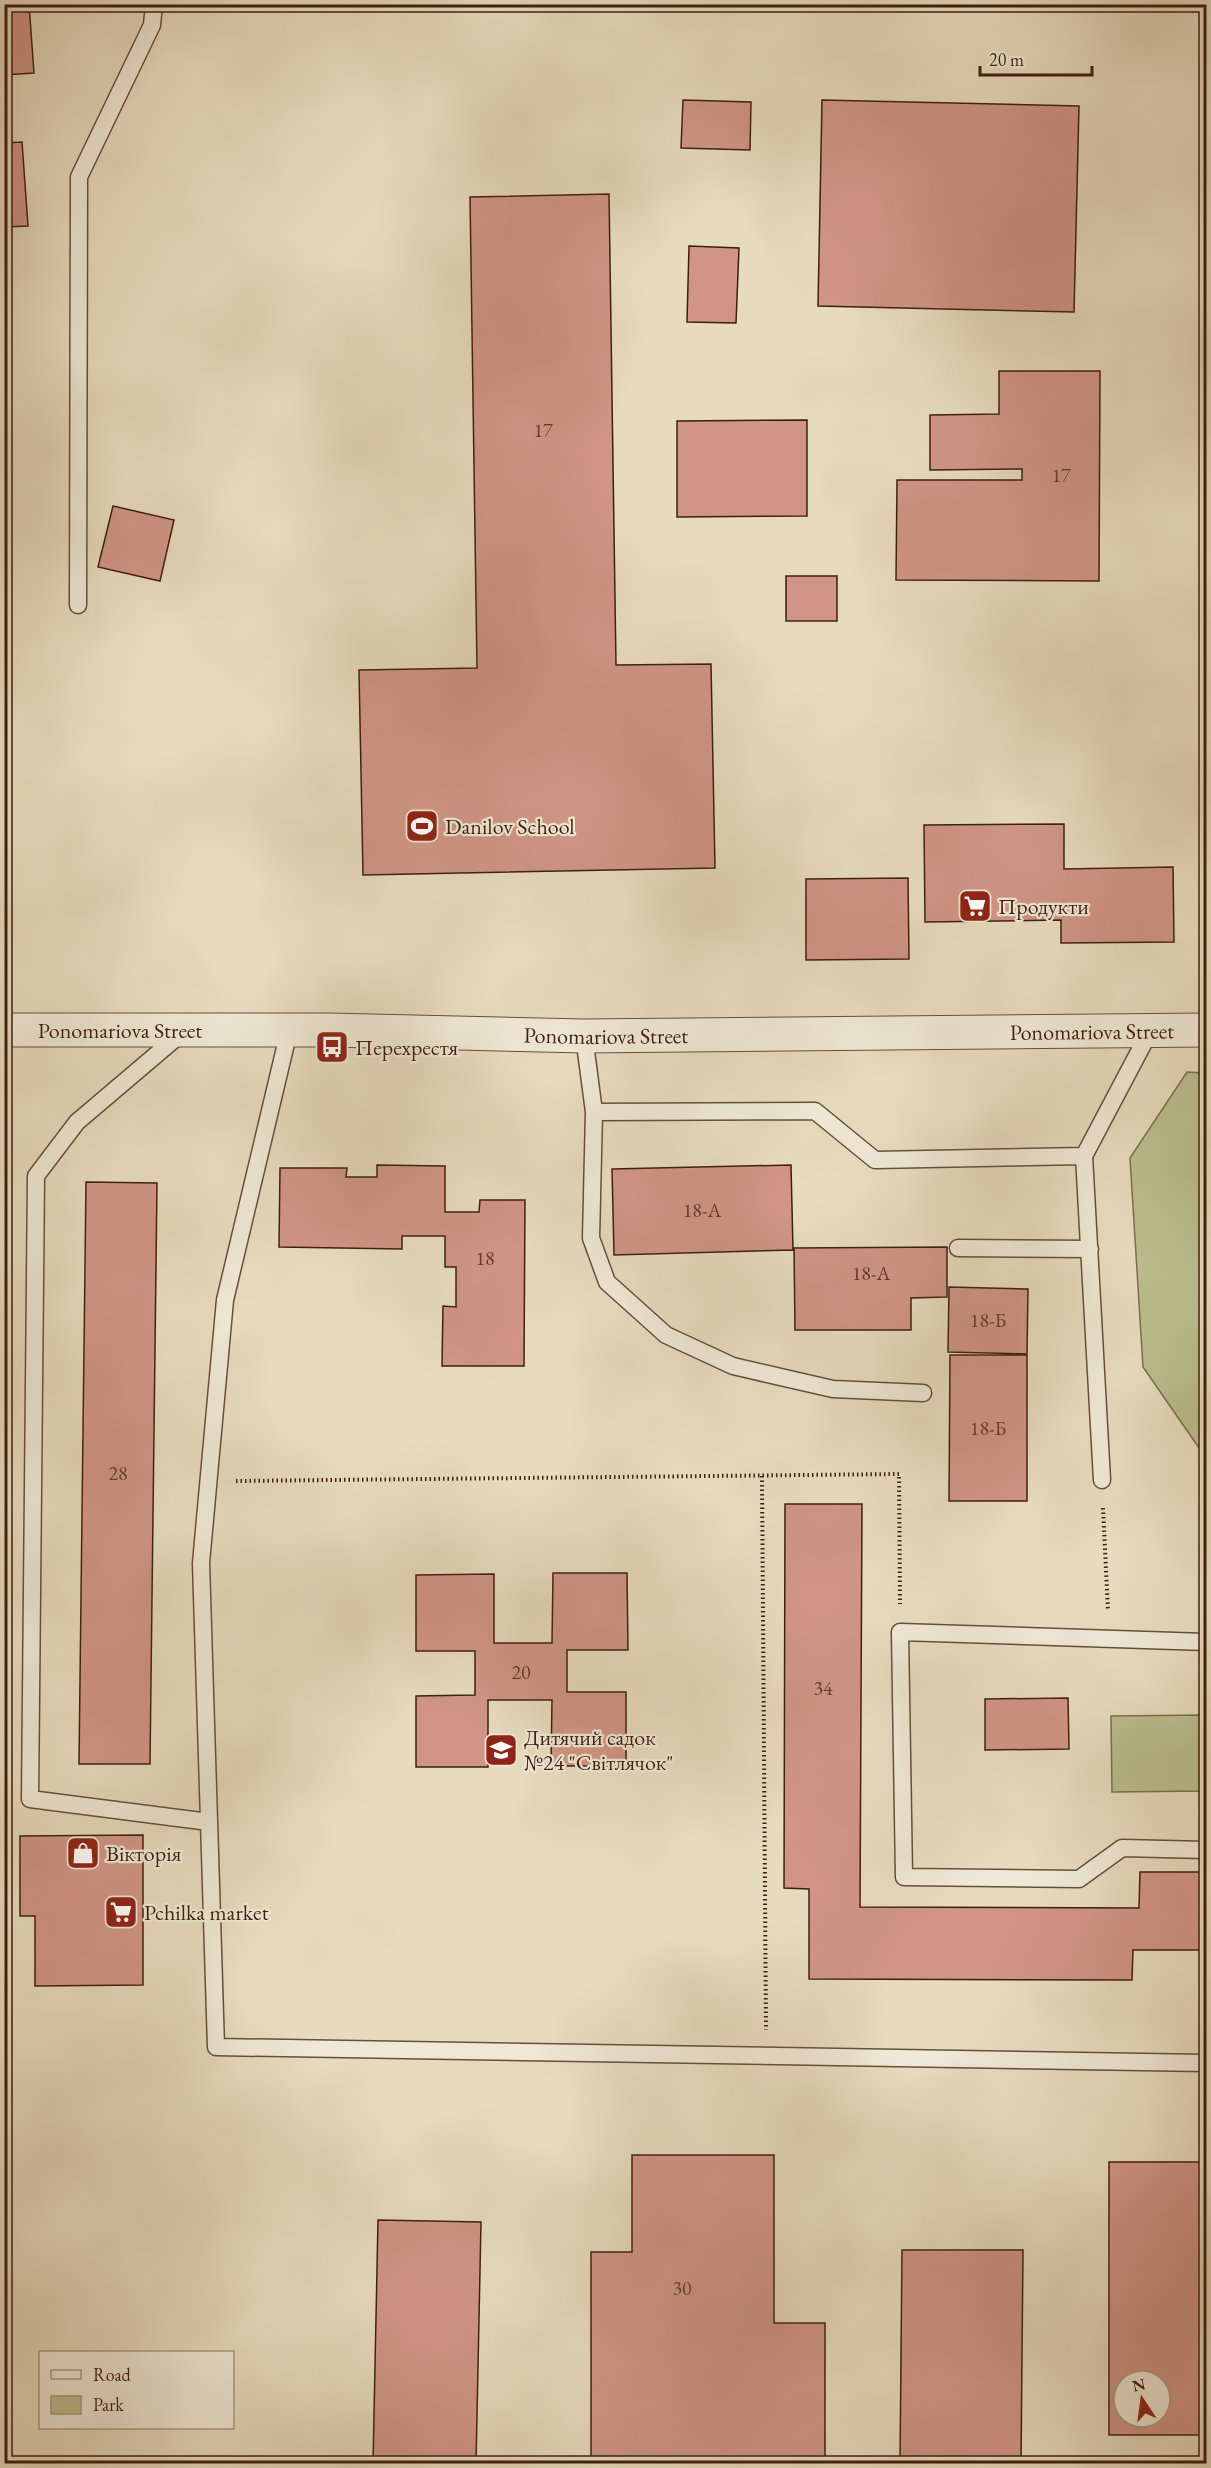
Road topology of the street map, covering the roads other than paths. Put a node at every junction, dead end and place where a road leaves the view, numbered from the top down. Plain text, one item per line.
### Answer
1 (154, 4) edge
2 (78, 605) dead end
3 (4, 1030) edge
4 (289, 1030) junction
5 (1206, 1030) edge
6 (184, 1031) junction
7 (1150, 1031) junction
8 (584, 1036) junction
9 (594, 1112) junction
10 (1084, 1156) junction
11 (958, 1248) dead end
12 (1090, 1249) junction
13 (923, 1393) dead end
14 (1102, 1480) dead end
15 (1206, 1642) edge
16 (209, 1822) junction
17 (1206, 1850) edge
18 (1206, 2063) edge

1 - 2 lane
3 - 6 street, Ponomariova Street
4 - 6 street, Ponomariova Street
4 - 8 street, Ponomariova Street
4 - 16 lane
5 - 7 street, Ponomariova Street
6 - 16 lane
7 - 8 street, Ponomariova Street
7 - 10 lane
8 - 9 lane
9 - 10 lane
9 - 13 lane
10 - 12 lane
11 - 12 lane
12 - 14 lane
15 - 17 lane
16 - 18 lane

